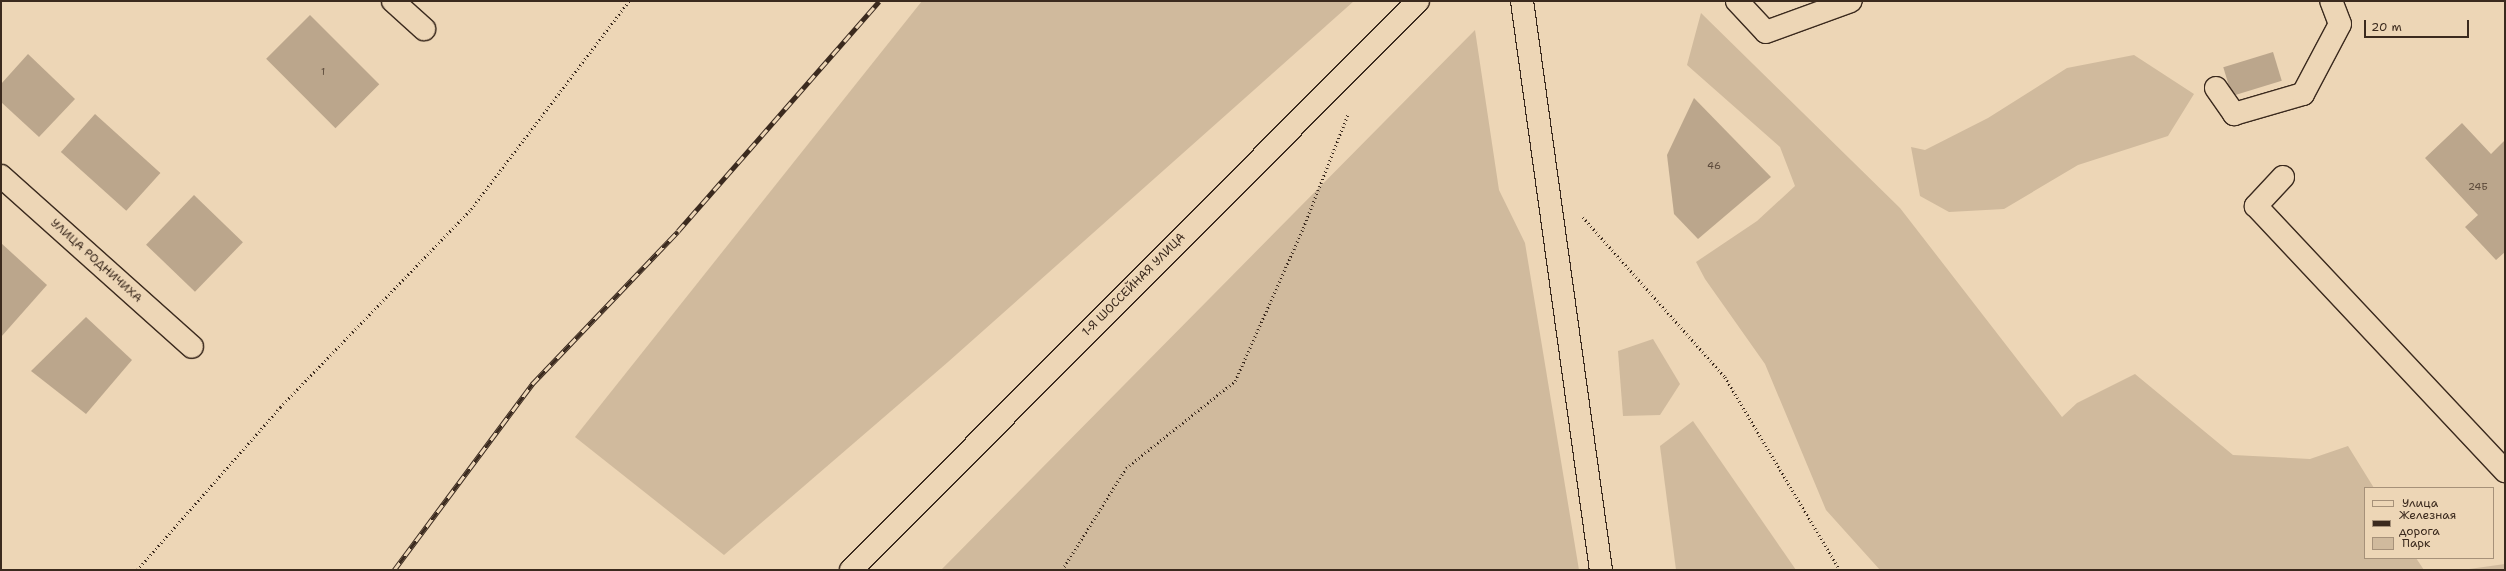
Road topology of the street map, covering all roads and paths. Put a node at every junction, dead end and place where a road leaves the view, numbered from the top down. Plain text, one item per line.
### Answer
1 (393, 1) edge
2 (629, 1) edge
3 (1418, 1) edge
4 (1522, 1) edge
5 (1736, 1) edge
6 (1851, 1) edge
7 (2331, 1) edge
8 (424, 29) dead end
9 (2216, 88) dead end
10 (1352, 106) dead end
11 (1, 176) edge
12 (2283, 177) dead end
13 (1577, 211) dead end
14 (192, 347) dead end
15 (2505, 471) edge
16 (137, 570) edge
17 (851, 570) edge
18 (1062, 570) edge
19 (1601, 570) edge
20 (1840, 570) edge

1 - 8 street
2 - 16 path
3 - 17 street, 1-Я ШОССЕЙНАЯ УЛИЦА
4 - 19 street
5 - 6 street
7 - 9 street
10 - 18 path
11 - 14 street, УЛИЦА РОДНИЧИХА
12 - 15 street
13 - 20 path

